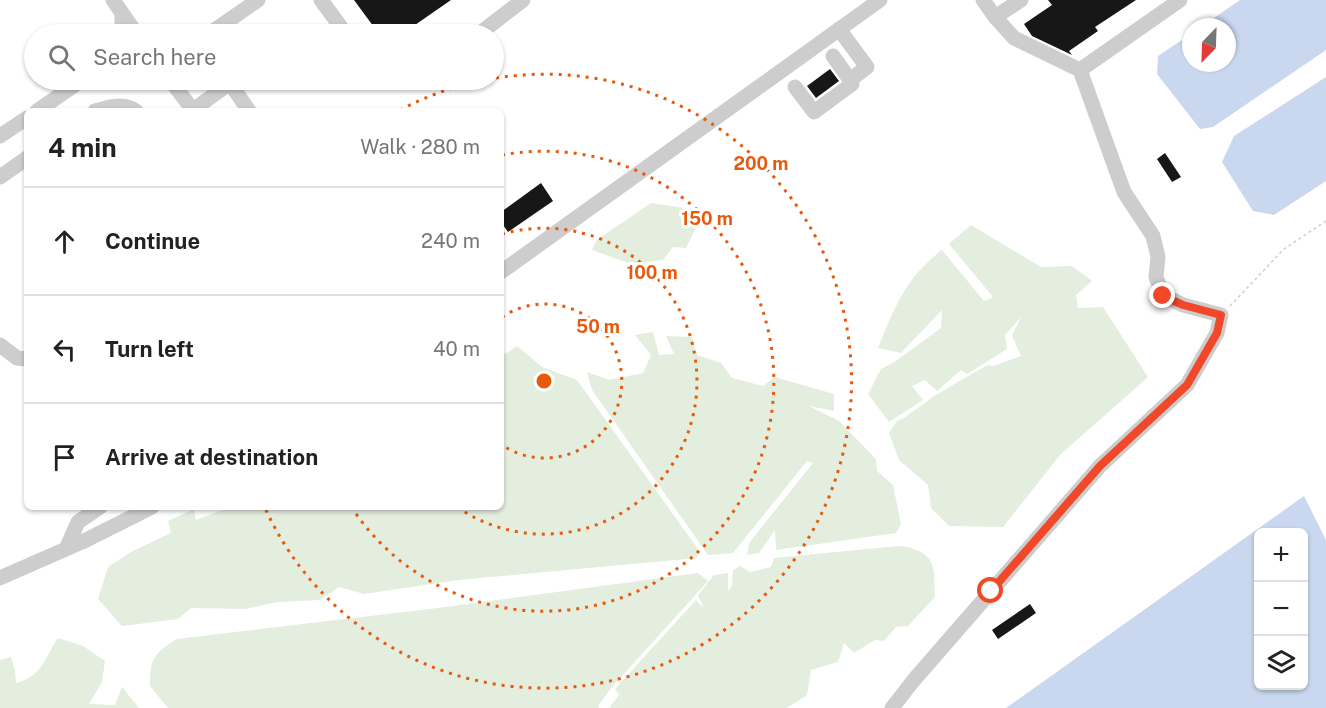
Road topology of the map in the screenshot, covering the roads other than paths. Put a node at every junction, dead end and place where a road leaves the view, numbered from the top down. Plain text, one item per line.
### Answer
1 (258, 0) edge
2 (321, 0) edge
3 (523, 0) edge
4 (880, 0) edge
5 (983, 0) edge
6 (1021, 0) edge
7 (1180, 0) edge
8 (118, 6) edge
9 (995, 17) junction
10 (121, 24) edge
11 (130, 24) edge
12 (223, 24) edge
13 (339, 24) edge
14 (492, 24) edge
15 (839, 29) junction
16 (834, 56) dead end
17 (1080, 70) junction
18 (850, 80) junction
19 (795, 87) dead end
20 (67, 90) edge
21 (177, 90) edge
22 (221, 90) edge
23 (235, 90) edge
24 (41, 108) edge
25 (105, 108) edge
26 (133, 108) edge
27 (191, 108) edge
28 (197, 108) edge
29 (247, 108) edge
30 (24, 120) edge
31 (0, 136) edge
32 (24, 160) edge
33 (0, 177) edge
34 (504, 270) edge
35 (0, 345) edge
36 (24, 359) edge
37 (96, 510) edge
38 (146, 510) edge
39 (66, 549) junction
40 (0, 578) edge
41 (892, 708) edge

1 - 12 lane
2 - 13 lane
3 - 14 lane
4 - 15 lane
5 - 9 lane
6 - 9 lane
7 - 17 lane
8 - 10 lane
8 - 11 lane
9 - 17 lane
15 - 18 lane
15 - 34 lane
16 - 18 lane
17 - 41 lane
18 - 19 lane
20 - 24 lane
21 - 27 lane
22 - 28 lane
23 - 29 lane
25 - 26 lane
30 - 31 lane
32 - 33 lane
35 - 36 lane
37 - 39 lane
38 - 39 lane
39 - 40 lane

